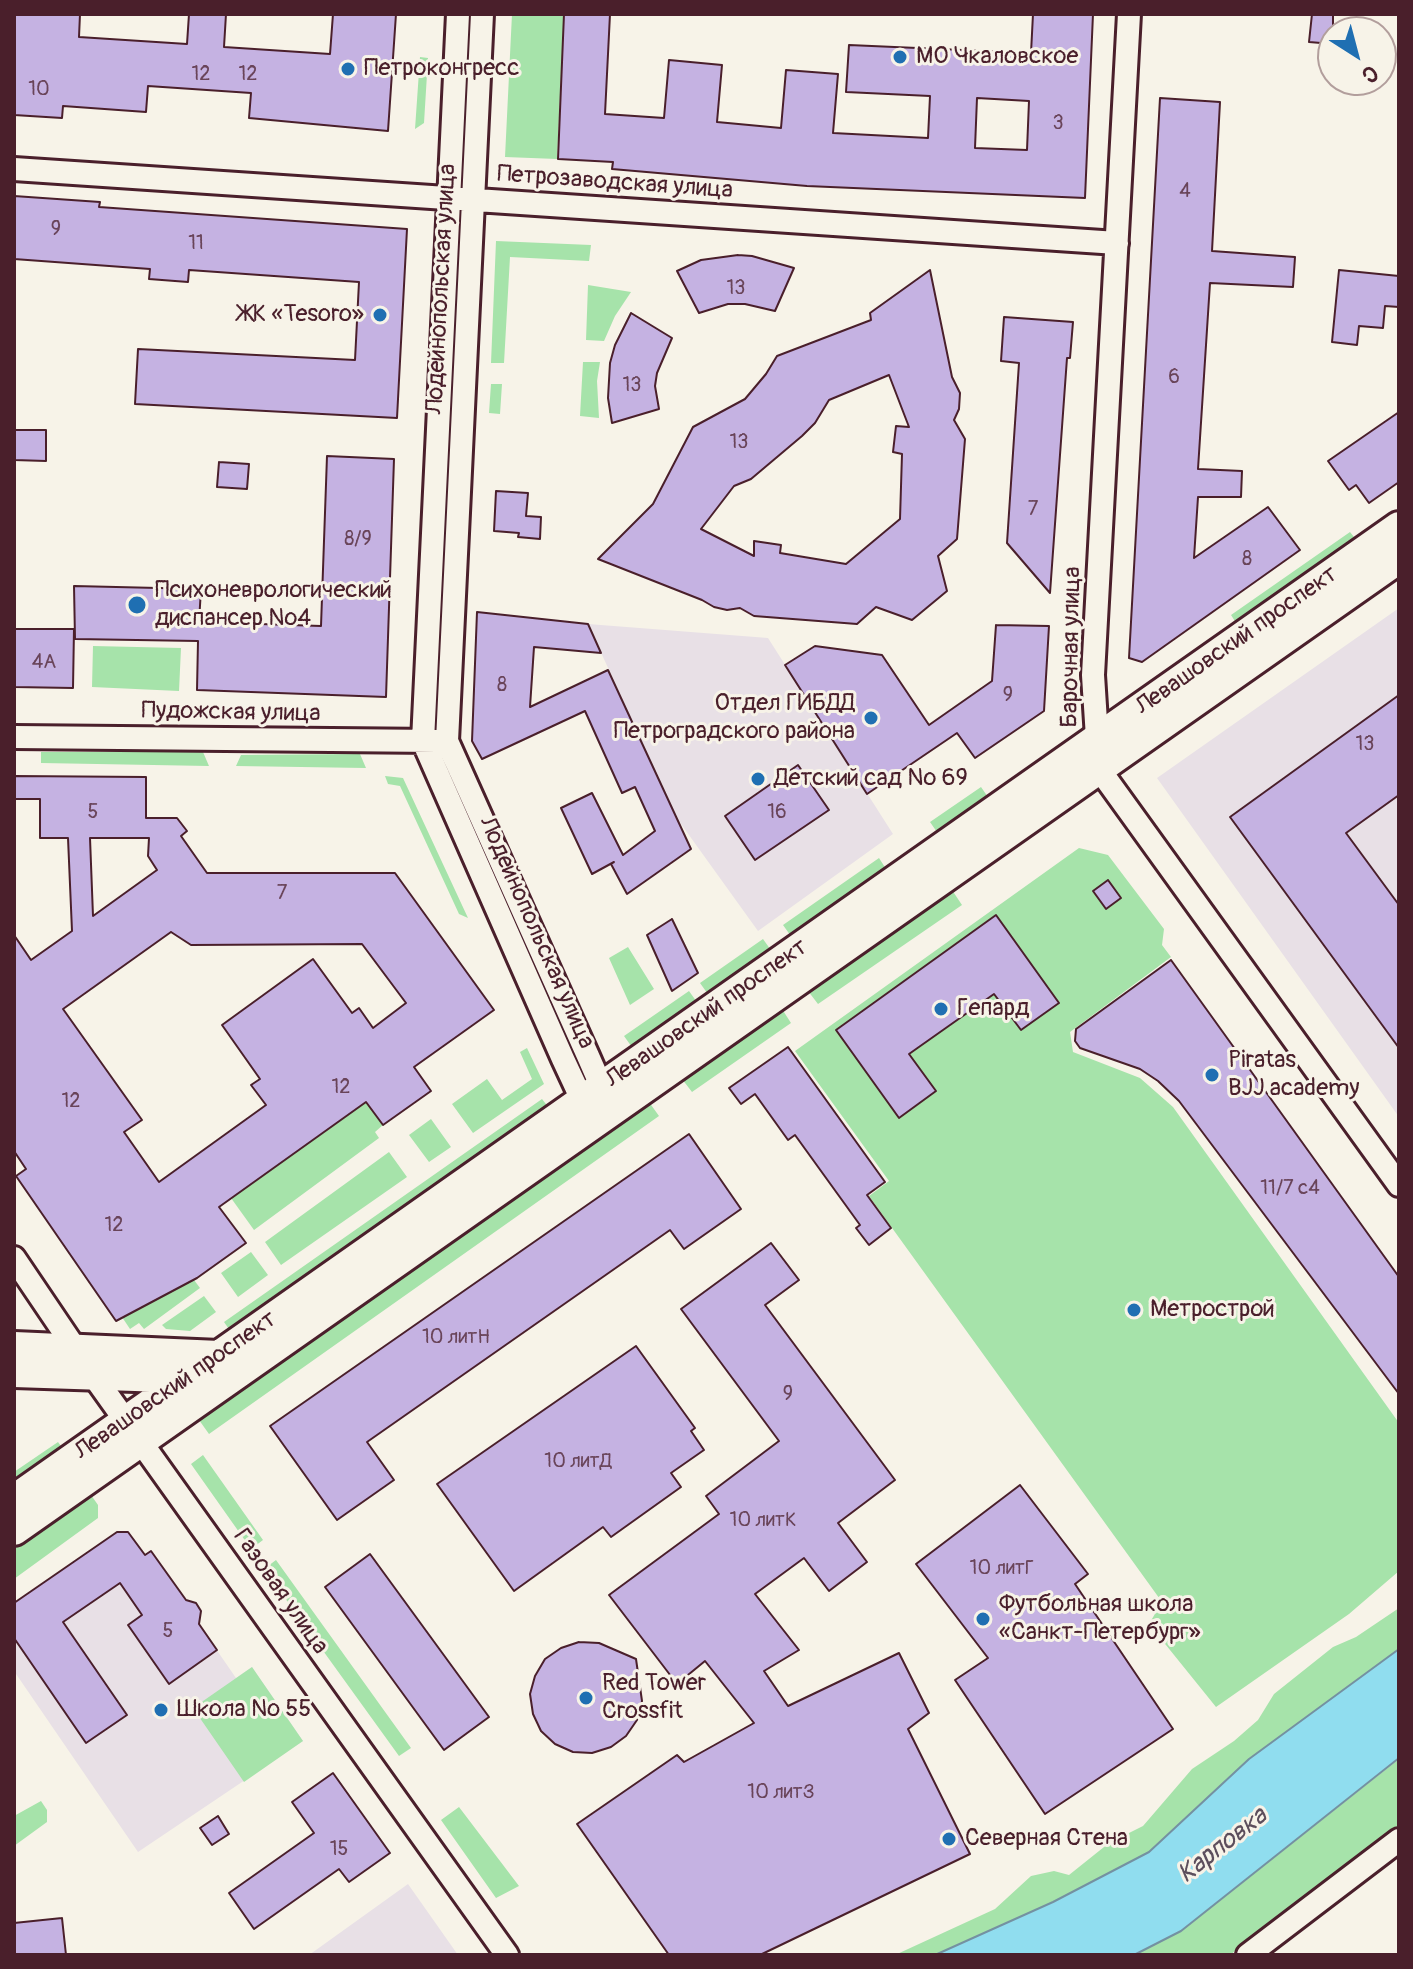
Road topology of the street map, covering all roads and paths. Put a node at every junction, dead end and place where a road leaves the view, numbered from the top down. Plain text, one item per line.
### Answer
1 (458, 14) edge
2 (482, 14) edge
3 (1129, 14) edge
4 (14, 169) edge
5 (450, 199) junction
6 (473, 200) junction
7 (1117, 243) junction
8 (1399, 527) edge
9 (1399, 558) edge
10 (14, 737) edge
11 (423, 741) junction
12 (447, 741) junction
13 (1098, 754) junction
14 (596, 1101) junction
15 (1399, 1185) edge
16 (14, 1258) edge
17 (14, 1347) edge
18 (85, 1362) junction
19 (224, 1367) junction
20 (14, 1372) edge
21 (189, 1377) junction
22 (134, 1431) junction
23 (14, 1500) edge
24 (14, 1530) edge
25 (1399, 1840) edge
26 (507, 1955) edge
27 (1248, 1955) edge

1 - 5 street, Лодейнопольская улица
2 - 6 street, Лодейнопольская улица
3 - 7 street, Барочная улица
4 - 5 street, Петрозаводская улица
5 - 6 street, Петрозаводская улица
5 - 11 street, Лодейнопольская улица
6 - 7 street, Петрозаводская улица
6 - 12 street, Лодейнопольская улица
7 - 13 street, Барочная улица
8 - 13 street, Левашовский проспект
9 - 13 street, Левашовский проспект
10 - 11 street, Пудожская улица
11 - 12 street, Пудожская улица
11 - 14 street, Лодейнопольская улица
12 - 14 street, Лодейнопольская улица
13 - 14 street, Левашовский проспект
13 - 15 street
14 - 19 street, Левашовский проспект
16 - 18 street, Газовая улица
17 - 18 street
18 - 19 street
18 - 20 street
18 - 21 street
18 - 22 street, Газовая улица
19 - 21 street
19 - 22 street, Левашовский проспект
21 - 22 street, Левашовский проспект
22 - 23 street, Левашовский проспект
22 - 24 street, Левашовский проспект
22 - 26 street, Газовая улица
25 - 27 street

